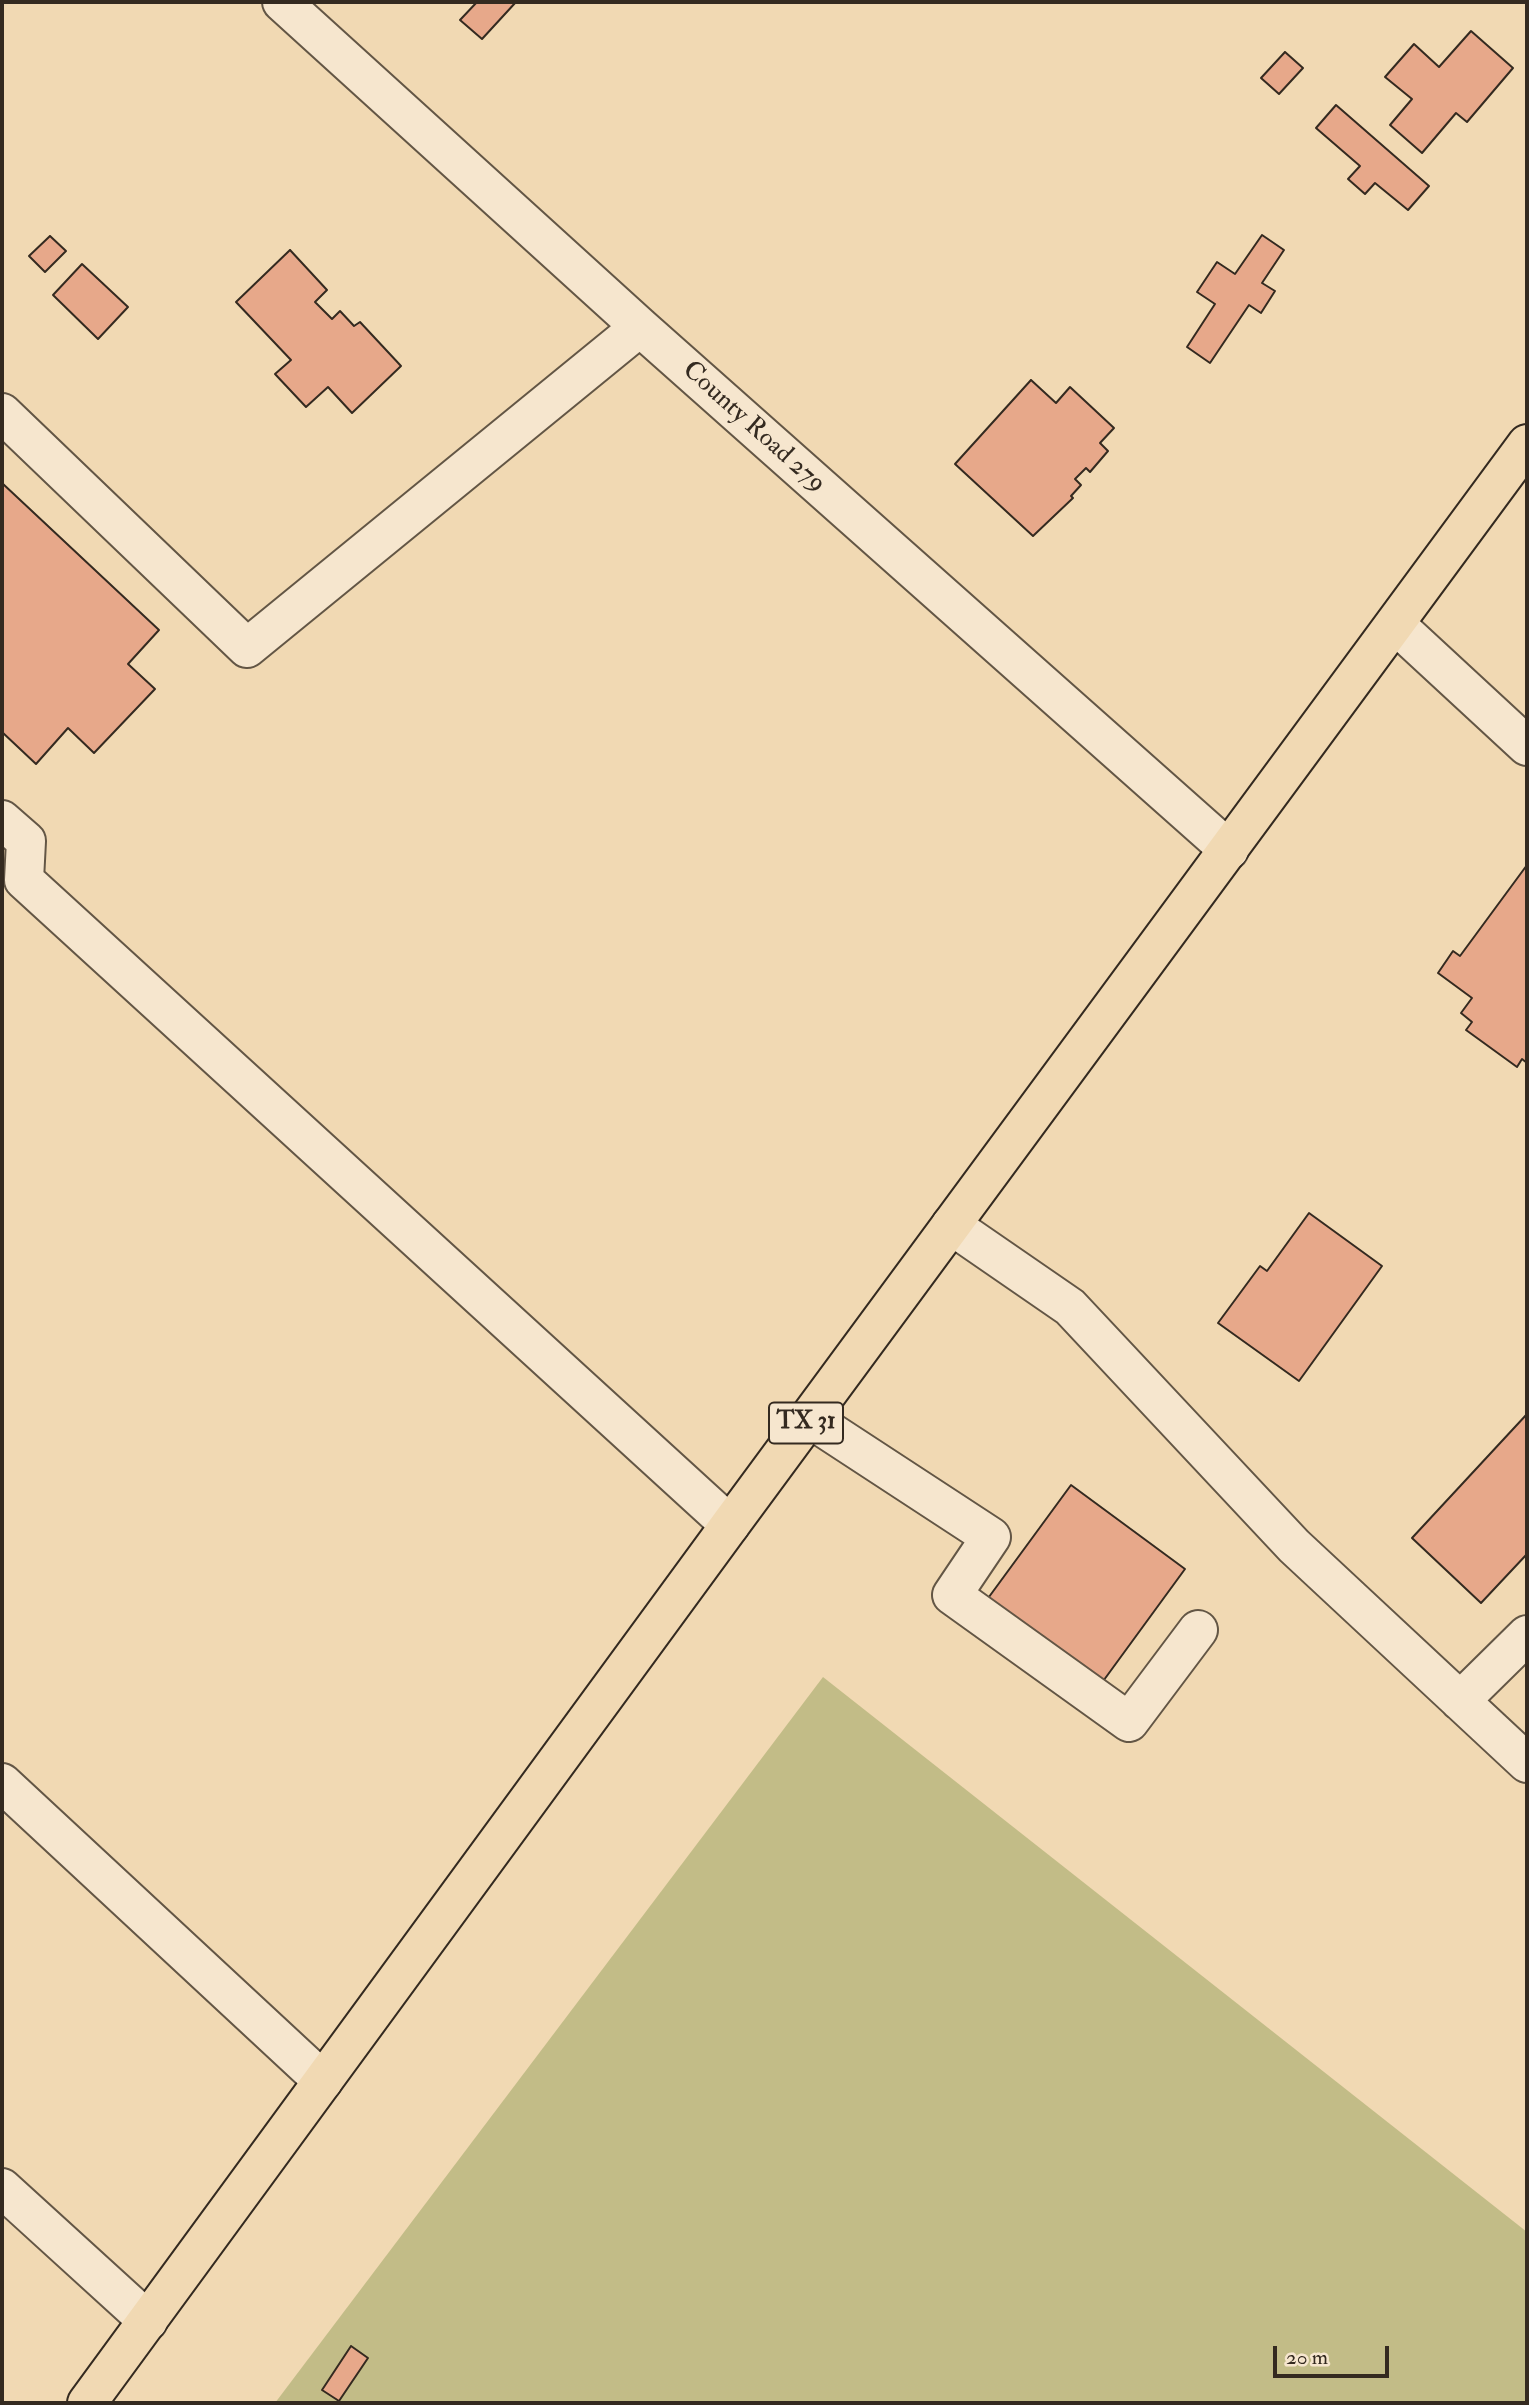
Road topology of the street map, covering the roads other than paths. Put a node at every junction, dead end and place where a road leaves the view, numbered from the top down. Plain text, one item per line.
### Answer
1 (282, 2) edge
2 (640, 327) junction
3 (2, 413) edge
4 (1527, 444) edge
5 (1395, 624) junction
6 (1527, 746) edge
7 (2, 820) edge
8 (1228, 850) junction
9 (951, 1225) junction
10 (809, 1418) junction
11 (730, 1525) junction
12 (1198, 1630) dead end
13 (1527, 1635) edge
14 (1460, 1701) junction
15 (1527, 1763) edge
16 (2, 1783) edge
17 (323, 2081) junction
18 (2, 2188) edge
19 (148, 2321) junction
20 (87, 2403) edge

1 - 2 street, County Road 279
2 - 3 street
2 - 8 street, County Road 279
4 - 5 main road, TX 31
5 - 6 street
5 - 8 main road, TX 31
7 - 11 street
8 - 9 main road, TX 31
9 - 10 main road, TX 31
9 - 14 street
10 - 11 main road, TX 31
10 - 12 street
11 - 17 main road, TX 31
13 - 14 street
14 - 15 street
16 - 17 street
17 - 19 main road, TX 31
18 - 19 street
19 - 20 main road, TX 31

